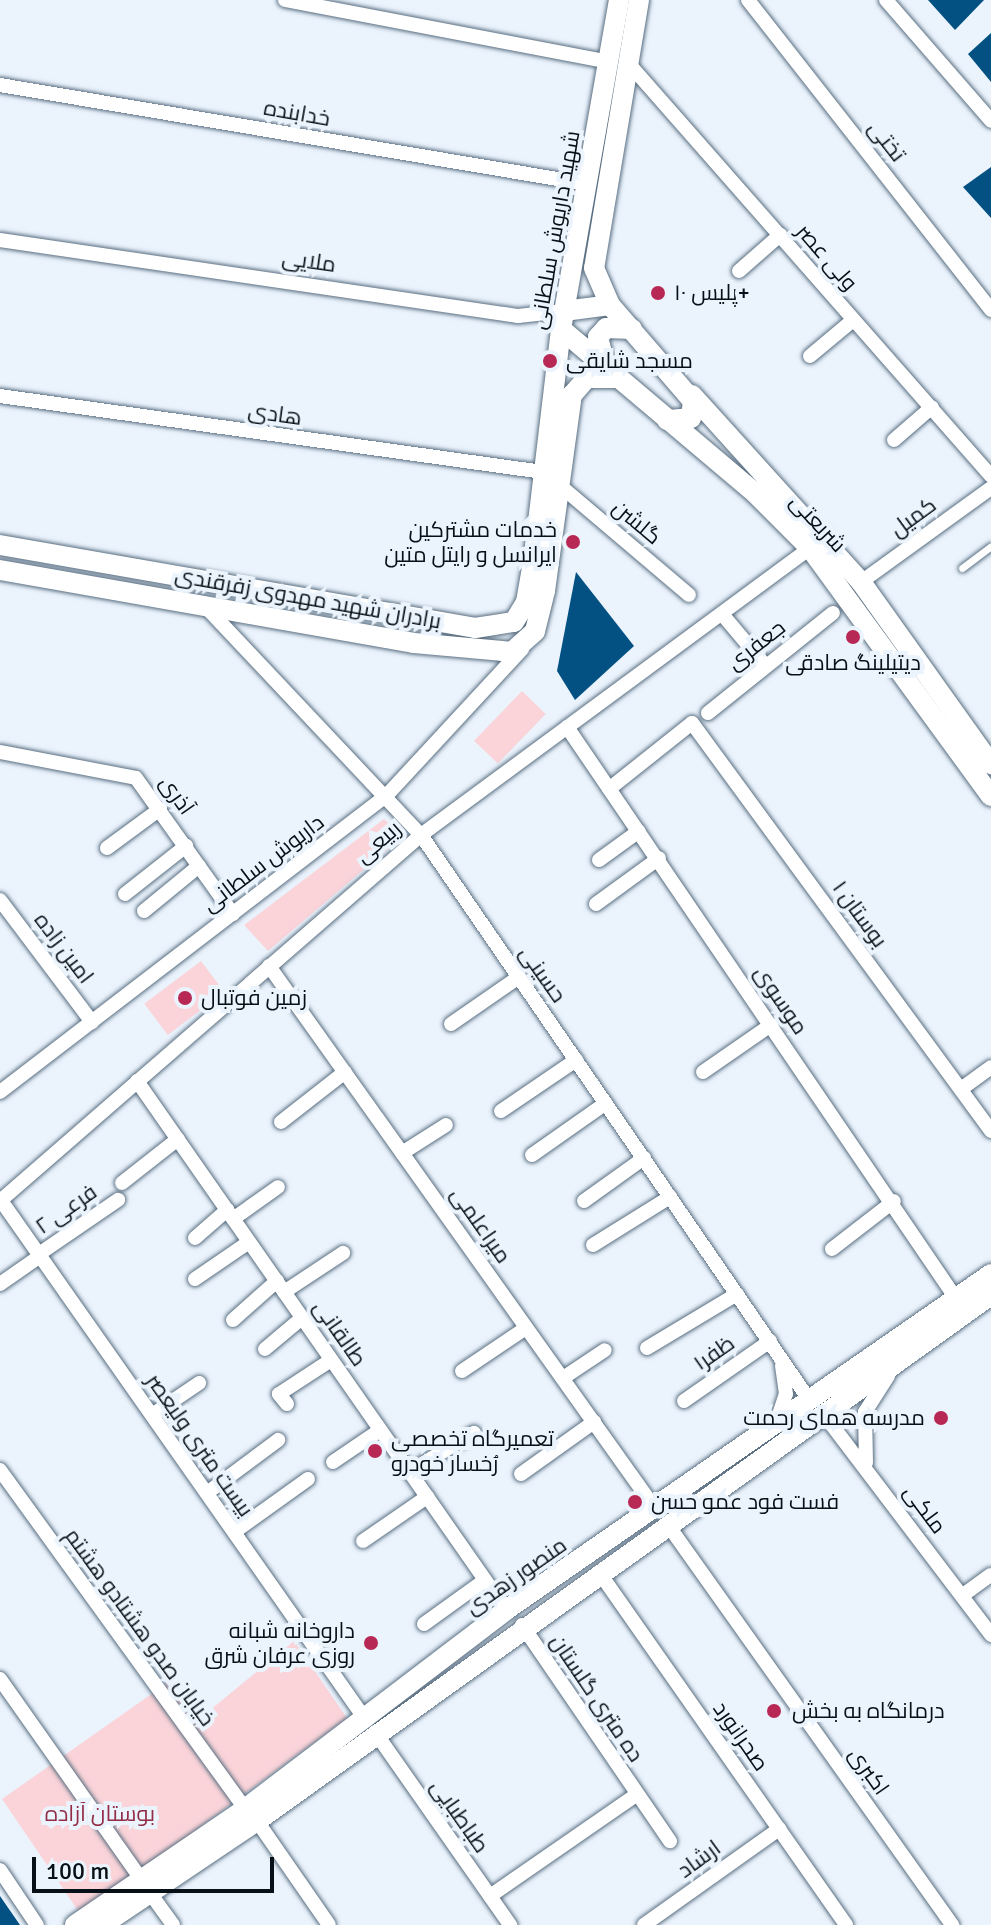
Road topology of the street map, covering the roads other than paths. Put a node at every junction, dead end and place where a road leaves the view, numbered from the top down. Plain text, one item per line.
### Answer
1 (285, 0) edge
2 (619, 0) edge
3 (639, 0) edge
4 (748, 0) edge
5 (886, 0) edge
6 (620, 64) junction
7 (0, 85) edge
8 (991, 121) edge
9 (587, 184) junction
10 (607, 188) junction
11 (780, 235) junction
12 (0, 240) edge
13 (594, 268) joint
14 (739, 271) dead end
15 (610, 305) junction
16 (991, 310) edge
17 (562, 320) junction
18 (853, 320) junction
19 (632, 329) junction
20 (810, 356) dead end
21 (613, 373) junction
22 (687, 389) junction
23 (0, 396) edge
24 (932, 407) junction
25 (665, 419) junction
26 (894, 440) dead end
27 (991, 476) edge
28 (550, 477) junction
29 (991, 488) edge
30 (0, 545) edge
31 (991, 546) edge
32 (810, 548) junction
33 (540, 565) junction
34 (962, 568) dead end
35 (0, 570) edge
36 (187, 577) junction
37 (861, 582) junction
38 (689, 595) dead end
39 (204, 605) junction
40 (833, 613) dead end
41 (722, 614) junction
42 (528, 642) junction
43 (765, 665) junction
44 (708, 713) dead end
45 (567, 727) junction
46 (0, 752) edge
47 (991, 764) edge
48 (609, 789) junction
49 (991, 796) edge
50 (385, 797) junction
51 (160, 809) junction
52 (639, 831) junction
53 (421, 835) junction
54 (186, 846) junction
55 (107, 848) dead end
56 (659, 858) junction
57 (599, 860) dead end
58 (199, 866) junction
59 (125, 894) dead end
60 (0, 900) edge
61 (596, 904) dead end
62 (144, 911) dead end
63 (233, 914) junction
64 (269, 966) junction
65 (519, 977) junction
66 (92, 1022) junction
67 (451, 1024) dead end
68 (771, 1025) junction
69 (576, 1060) junction
70 (991, 1067) edge
71 (345, 1072) junction
72 (703, 1072) dead end
73 (137, 1081) junction
74 (961, 1089) junction
75 (0, 1092) edge
76 (606, 1103) junction
77 (501, 1111) dead end
78 (281, 1122) dead end
79 (446, 1125) dead end
80 (991, 1131) edge
81 (178, 1139) junction
82 (402, 1153) junction
83 (532, 1155) dead end
84 (644, 1158) junction
85 (122, 1183) dead end
86 (278, 1187) dead end
87 (670, 1197) junction
88 (0, 1200) edge
89 (118, 1200) dead end
90 (584, 1201) dead end
91 (894, 1201) junction
92 (230, 1215) junction
93 (195, 1238) dead end
94 (249, 1242) junction
95 (593, 1245) dead end
96 (832, 1249) dead end
97 (343, 1253) dead end
98 (39, 1255) junction
99 (991, 1274) edge
100 (195, 1279) dead end
101 (0, 1284) edge
102 (280, 1287) junction
103 (737, 1294) junction
104 (991, 1295) edge
105 (957, 1300) junction
106 (302, 1318) junction
107 (233, 1320) dead end
108 (526, 1328) junction
109 (770, 1341) junction
110 (647, 1348) dead end
111 (265, 1349) dead end
112 (605, 1350) dead end
113 (780, 1356) junction
114 (903, 1358) junction
115 (331, 1360) junction
116 (462, 1371) dead end
117 (563, 1378) junction
118 (199, 1383) dead end
119 (684, 1401) dead end
120 (287, 1404) dead end
121 (815, 1405) junction
122 (152, 1415) junction
123 (594, 1422) junction
124 (773, 1426) junction
125 (380, 1430) junction
126 (474, 1433) dead end
127 (278, 1440) dead end
128 (333, 1462) dead end
129 (0, 1470) edge
130 (409, 1472) junction
131 (521, 1474) dead end
132 (873, 1477) junction
133 (308, 1479) dead end
134 (207, 1493) junction
135 (427, 1497) junction
136 (662, 1517) junction
137 (234, 1532) junction
138 (363, 1541) dead end
139 (599, 1572) junction
140 (991, 1575) edge
141 (485, 1580) junction
142 (963, 1595) junction
143 (506, 1610) junction
144 (424, 1624) dead end
145 (522, 1625) junction
146 (991, 1635) edge
147 (0, 1679) edge
148 (369, 1724) junction
149 (636, 1795) junction
150 (251, 1815) junction
151 (779, 1829) junction
152 (670, 1841) dead end
153 (0, 1870) edge
154 (146, 1886) junction
155 (490, 1896) junction
156 (37, 1925) edge
157 (75, 1925) edge
158 (102, 1925) edge
159 (173, 1925) edge
160 (329, 1925) edge
161 (510, 1925) edge
162 (644, 1925) edge
163 (846, 1925) edge
164 (952, 1925) edge

1 - 6 street
2 - 6 main road, شهید داریوش سلطانی
3 - 6 main road, شهید داریوش سلطانی
4 - 16 street, تختی
5 - 8 street
6 - 9 main road, شهید داریوش سلطانی
6 - 10 main road, شهید داریوش سلطانی
6 - 11 street, ولی عصر
7 - 9 street, خدابنده
9 - 10 main road
9 - 17 main road, شهید داریوش سلطانی
10 - 13 main road, شهید داریوش سلطانی
11 - 14 street
11 - 18 street, ولی عصر
12 - 17 street, ملایی
13 - 15 main road, شریعتی
15 - 17 main road, ملایی
15 - 19 main road, شریعتی
17 - 21 main road, شریعتی
17 - 28 main road, شهید داریوش سلطانی
18 - 20 street
18 - 24 street, ولی عصر
19 - 21 main road
19 - 22 main road, شریعتی
21 - 25 main road, شریعتی
21 - 28 main road, شهید داریوش سلطانی
22 - 25 main road
22 - 37 main road, شریعتی
23 - 28 street, هادی
24 - 26 street
24 - 27 street, ولی عصر
25 - 32 main road, شریعتی
28 - 33 main road, شهید داریوش سلطانی
28 - 38 street, گلشن
29 - 37 street, کمیل
30 - 36 main road, برادران شهید مهدوی زفرقندی
31 - 34 lane
32 - 41 street, ربیعی
32 - 49 main road, شریعتی
33 - 36 main road, برادران شهید مهدوی زفرقندی
33 - 42 main road
35 - 39 main road, برادران شهید مهدوی زفرقندی
36 - 39 main road
37 - 47 main road, شریعتی
39 - 42 main road, برادران شهید مهدوی زفرقندی
39 - 50 street, حسینی
40 - 43 street, جعفری
41 - 43 street
41 - 45 street, ربیعی
42 - 50 street, داریوش سلطانی
43 - 44 street, جعفری
45 - 48 street, موسوی
45 - 53 street, ربیعی
46 - 51 street, آذری
48 - 52 street, موسوی
48 - 74 street, بوستان ۱
50 - 53 street, حسینی
50 - 63 street, داریوش سلطانی
51 - 54 street, آذری
51 - 55 street
52 - 56 street, موسوی
52 - 57 street
53 - 64 street, ربیعی
53 - 65 street, حسینی
54 - 58 street, آذری
54 - 59 street
56 - 61 street
56 - 68 street, موسوی
58 - 62 street
58 - 63 street, آذری
60 - 66 street, امین زاده
63 - 66 street, داریوش سلطانی
64 - 71 street, میراعلمی
64 - 73 street, ربیعی
65 - 67 street
65 - 69 street, حسینی
66 - 75 street, داریوش سلطانی
68 - 72 street
68 - 91 street, موسوی
69 - 76 street, حسینی
69 - 77 street
70 - 74 street
71 - 78 street
71 - 82 street, میراعلمی
73 - 81 street, طالقانی
73 - 88 street, ربیعی
74 - 80 street, بوستان ۱
76 - 83 street
76 - 84 street, حسینی
79 - 82 street
81 - 85 street
81 - 92 street, طالقانی
82 - 108 street, میراعلمی
84 - 87 street, حسینی
84 - 90 street
86 - 92 street
87 - 95 street
87 - 103 street, حسینی
88 - 98 street, بیست متری ولیعصر
89 - 98 street, فرعی ۲
91 - 96 street
91 - 105 street, موسوی
92 - 93 street
92 - 94 street, طالقانی
94 - 100 street
94 - 102 street, طالقانی
97 - 102 street
98 - 101 street, فرعی ۲
98 - 122 street, بیست متری ولیعصر
99 - 105 main road, منصور زهدی
102 - 106 street, طالقانی
102 - 107 street
103 - 109 street, حسینی
103 - 110 street
104 - 114 main road, منصور زهدی
105 - 121 main road, منصور زهدی
106 - 111 street
106 - 115 street, طالقانی
108 - 116 street
108 - 117 street, میراعلمی
109 - 113 street, حسینی
109 - 119 street, ظفر۱
112 - 117 street
113 - 121 street, حسینی
113 - 124 street
114 - 121 main road, منصور زهدی
114 - 132 street
115 - 120 street
115 - 125 street, طالقانی
117 - 123 street, میراعلمی
118 - 122 street
121 - 124 main road, منصور زهدی
121 - 132 street, ملکی
121 - 136 main road, منصور زهدی
122 - 134 street, بیست متری ولیعصر
123 - 131 street
123 - 136 street, میراعلمی
124 - 136 main road, منصور زهدی
125 - 128 street
125 - 130 street, طالقانی
126 - 130 street
127 - 134 street
129 - 150 street, خیابان صدو هشتادو هشتم
130 - 135 street, طالقانی
132 - 142 street, ملکی
133 - 137 street
134 - 137 street, بیست متری ولیعصر
135 - 138 street
135 - 141 street, طالقانی
136 - 139 main road, منصور زهدی
136 - 143 main road, منصور زهدی
136 - 164 street, اکبری
137 - 148 street, بیست متری ولیعصر
139 - 145 main road, منصور زهدی
139 - 151 street, صحرانورد
140 - 142 street
141 - 143 street, طالقانی
141 - 144 street
142 - 146 street, ملکی
143 - 148 main road, منصور زهدی
145 - 148 main road, منصور زهدی
145 - 149 street, ده متری گلستان
147 - 154 street
148 - 150 main road, منصور زهدی
148 - 155 street, طباطبایی
149 - 152 street, ده متری گلستان
149 - 155 street, ده متری گلستان
150 - 154 main road, منصور زهدی
150 - 160 street, خیابان صدو هشتادو هشتم
151 - 162 street, ارشاد
151 - 163 street, صحرانورد
153 - 156 street
154 - 157 main road, منصور زهدی
154 - 158 main road, منصور زهدی
154 - 159 street
155 - 161 street, طباطبایی

